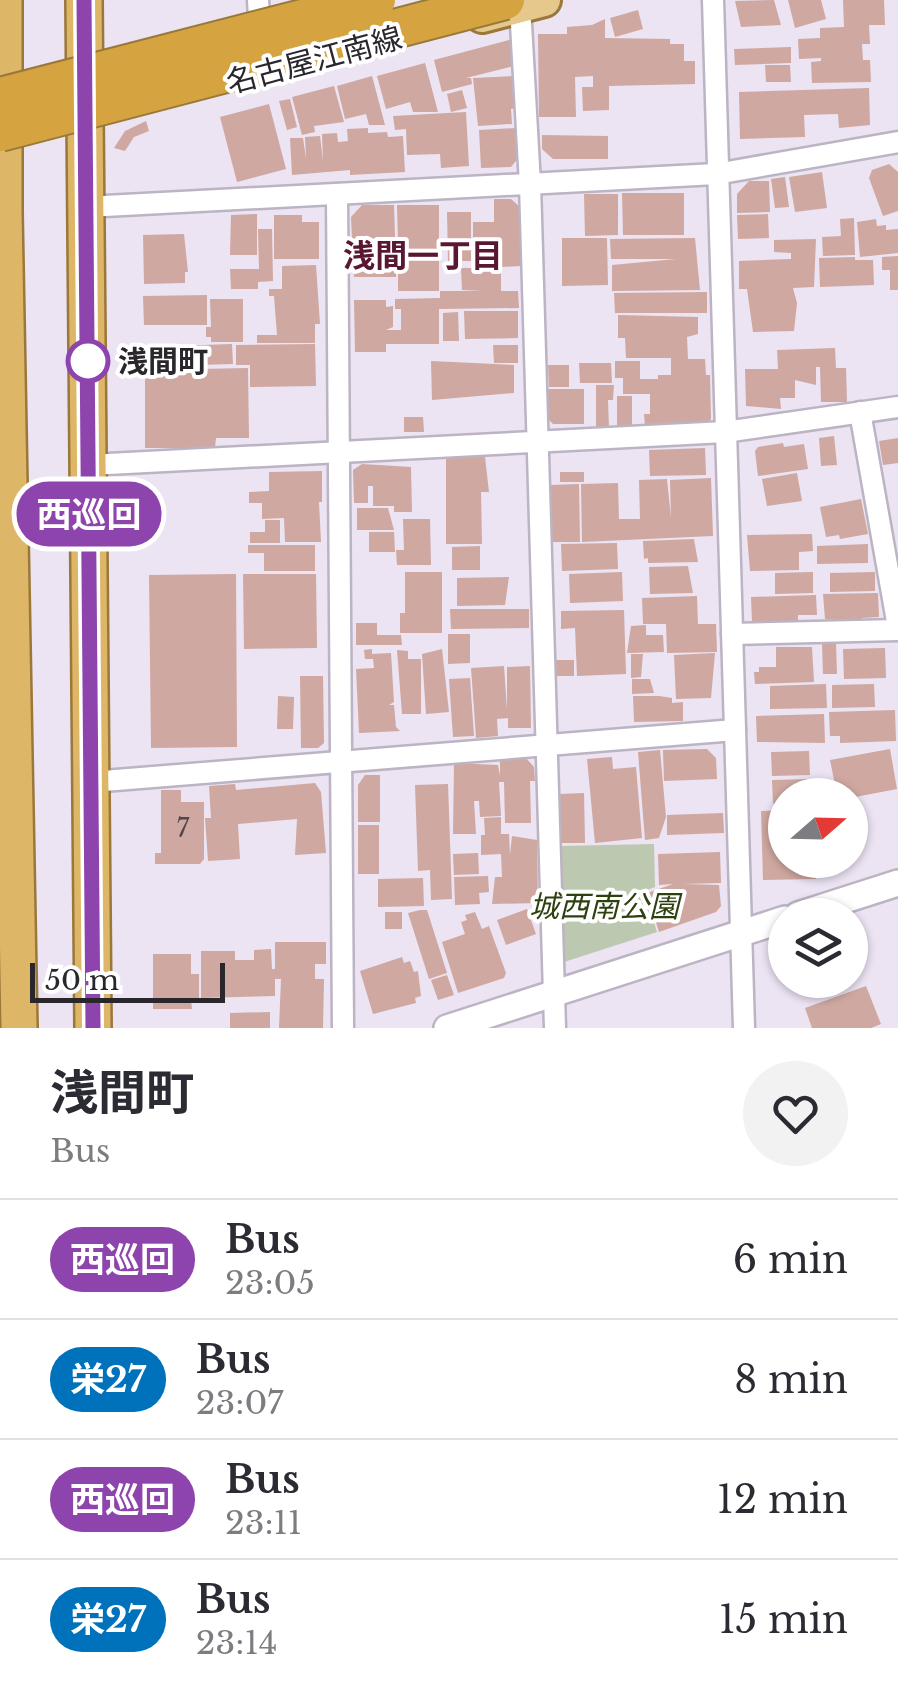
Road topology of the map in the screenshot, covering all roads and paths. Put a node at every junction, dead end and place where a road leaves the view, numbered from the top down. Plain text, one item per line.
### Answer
1 (4, 0) edge
2 (84, 0) edge
3 (326, 0) edge
4 (376, 0) edge
5 (713, 0) edge
6 (523, 2) edge
7 (258, 9) edge
8 (85, 61) junction
9 (2, 85) edge
10 (84, 121) junction
11 (2, 141) edge
12 (898, 142) edge
13 (716, 174) junction
14 (530, 184) junction
15 (337, 194) junction
16 (86, 207) junction
17 (898, 407) edge
18 (860, 412) junction
19 (5, 418) edge
20 (725, 432) junction
21 (536, 443) junction
22 (337, 454) junction
23 (89, 465) junction
24 (898, 629) edge
25 (732, 634) junction
26 (735, 730) junction
27 (545, 746) junction
28 (342, 763) junction
29 (91, 782) junction
30 (8, 789) edge
31 (898, 883) edge
32 (851, 898) edge
33 (768, 925) edge
34 (742, 934) junction
35 (554, 994) junction
36 (20, 1028) edge
37 (93, 1028) edge
38 (343, 1028) edge
39 (447, 1028) edge
40 (555, 1028) edge
41 (744, 1028) edge

1 - 9 highway
2 - 8 highway
3 - 7 main road, 名古屋江南線
4 - 9 highway, bridge
5 - 13 street
6 - 10 main road, 名古屋江南線
6 - 11 highway, bridge
6 - 14 street
7 - 8 main road, 名古屋江南線
8 - 9 main road, 名古屋江南線
8 - 10 highway
9 - 11 highway
10 - 11 main road, 名古屋江南線
10 - 16 highway
11 - 19 highway
12 - 13 street
13 - 14 street
13 - 20 street
14 - 15 street
14 - 21 street
15 - 16 street
15 - 22 street
16 - 23 highway
17 - 18 street
18 - 20 street
18 - 24 street
19 - 30 highway
20 - 21 street
20 - 25 street
21 - 22 street
21 - 27 street
22 - 23 street
22 - 28 street
23 - 29 highway
24 - 25 street
25 - 26 street
26 - 27 street
26 - 34 street
27 - 28 street
27 - 35 street
28 - 29 street
28 - 38 street
29 - 37 highway
30 - 36 highway
31 - 32 street
33 - 34 street
34 - 35 street
34 - 41 street
35 - 39 street
35 - 40 street

